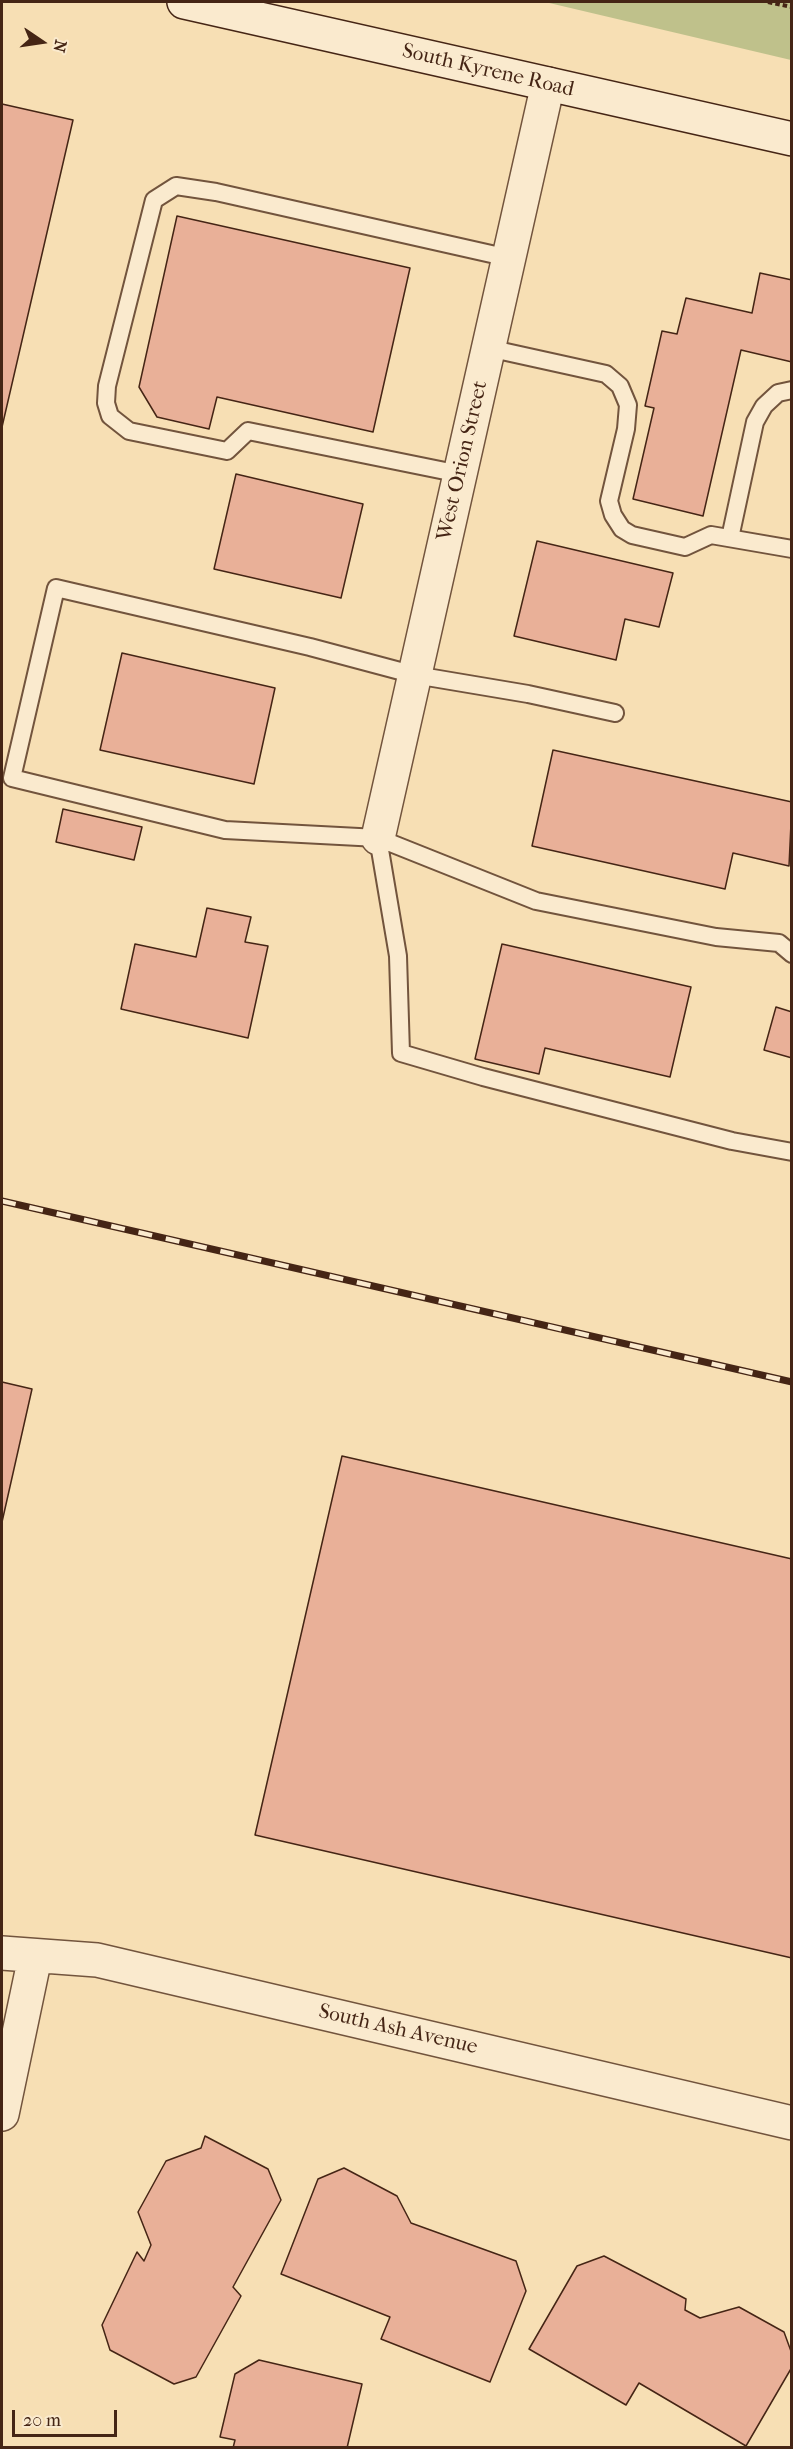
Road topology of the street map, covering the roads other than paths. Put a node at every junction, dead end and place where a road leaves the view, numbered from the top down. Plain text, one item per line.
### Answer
1 (184, 2) edge
2 (548, 84) junction
3 (792, 139) edge
4 (508, 258) junction
5 (488, 348) junction
6 (792, 390) edge
7 (460, 474) junction
8 (730, 538) junction
9 (792, 549) edge
10 (415, 675) junction
11 (615, 713) dead end
12 (378, 838) junction
13 (792, 954) edge
14 (792, 1152) edge
15 (2, 1953) edge
16 (35, 1957) junction
17 (2, 2114) edge
18 (792, 2123) edge

1 - 2 street, South Kyrene Road
2 - 3 street, South Kyrene Road
2 - 4 street, West Orion Street
4 - 5 street, West Orion Street
4 - 7 lane
5 - 7 street, West Orion Street
5 - 8 lane
6 - 8 lane
7 - 10 street, West Orion Street
8 - 9 lane
10 - 11 lane
10 - 12 street, West Orion Street
10 - 12 lane
12 - 13 lane
12 - 14 lane
15 - 16 street, South Ash Avenue
16 - 17 street
16 - 18 street, South Ash Avenue

